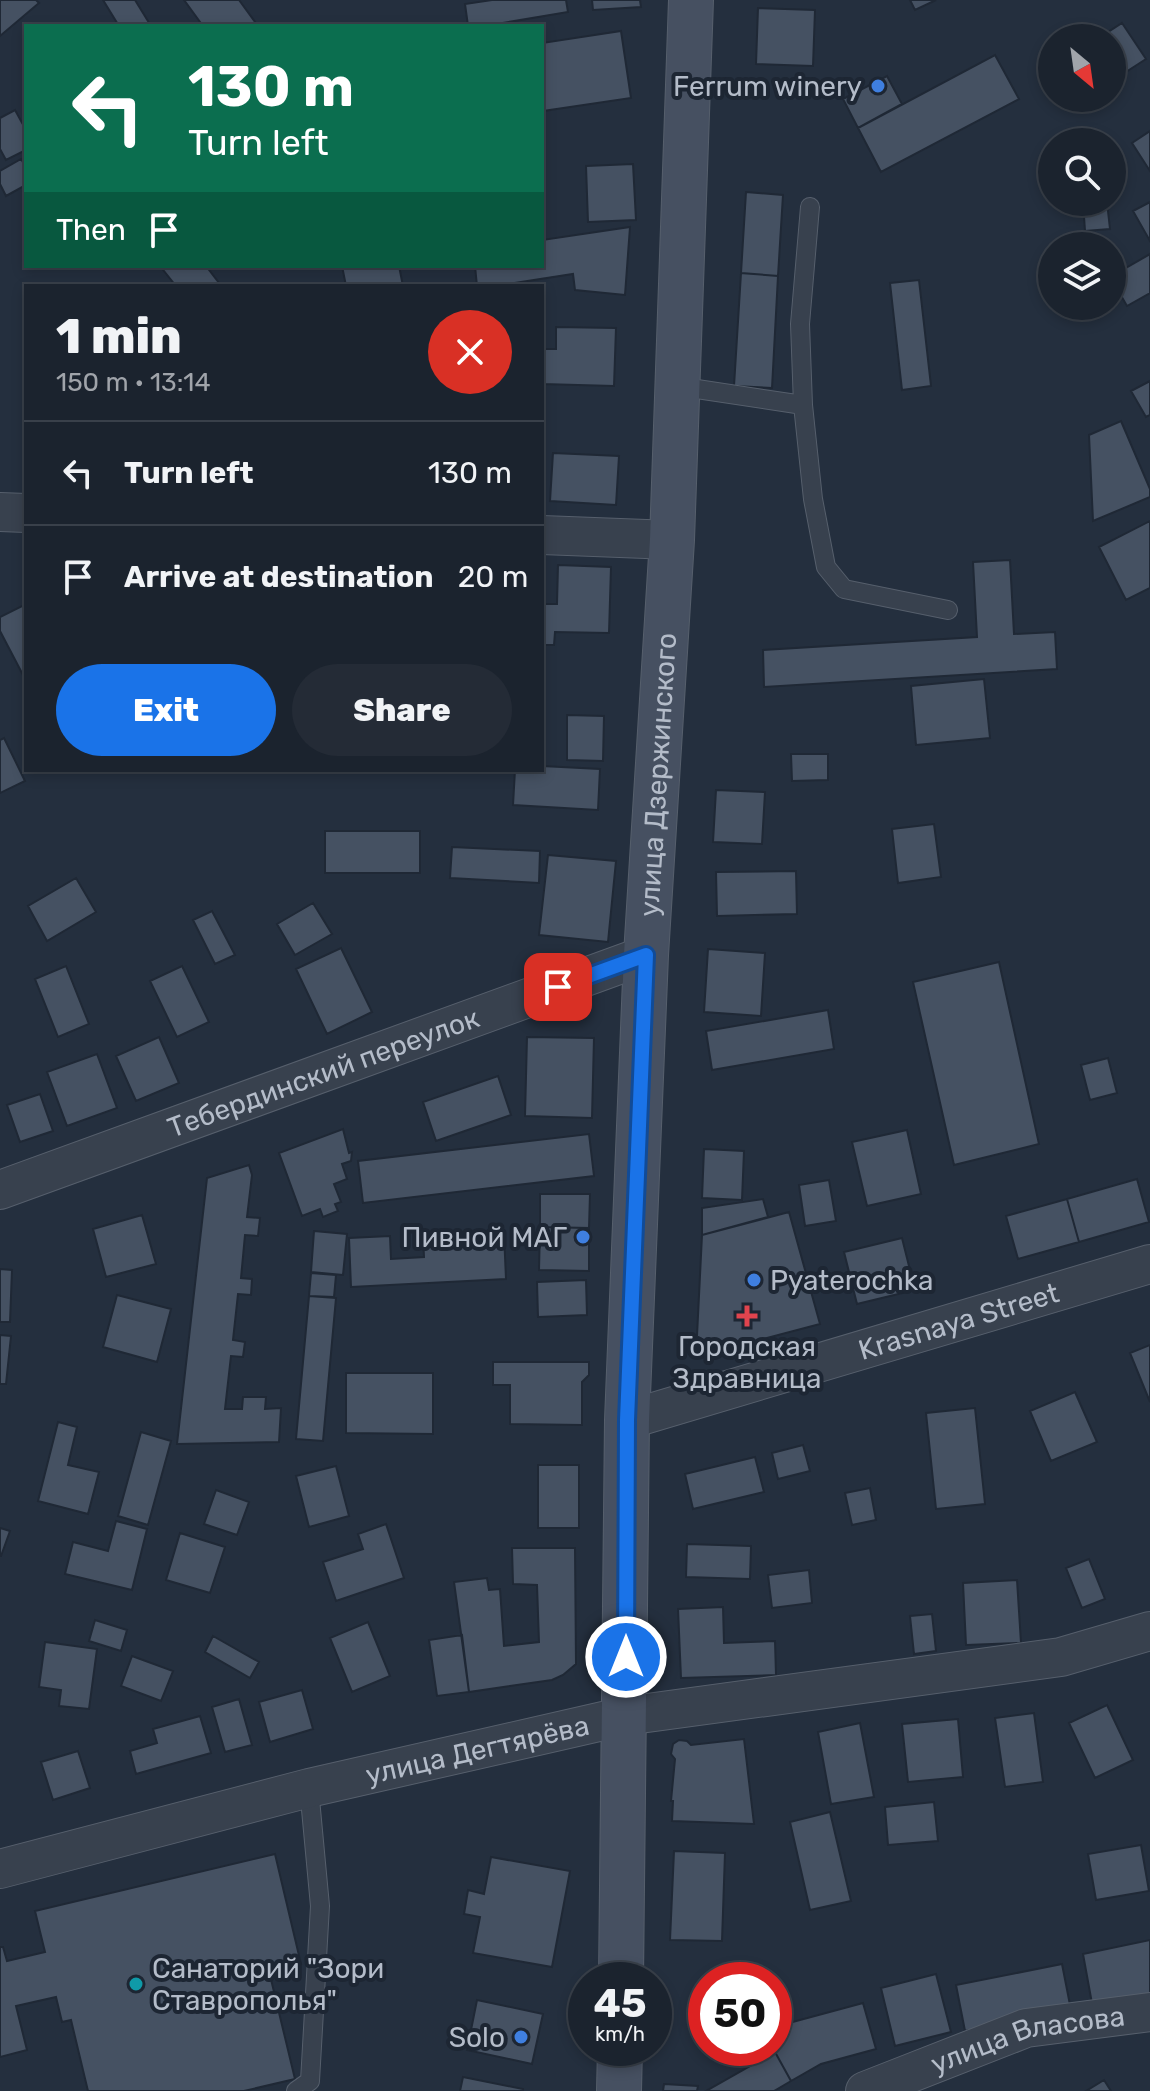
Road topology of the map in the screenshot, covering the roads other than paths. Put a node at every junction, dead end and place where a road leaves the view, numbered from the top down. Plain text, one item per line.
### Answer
1 (691, 0) edge
2 (810, 207) dead end
3 (677, 386) junction
4 (803, 405) junction
5 (0, 512) edge
6 (24, 513) edge
7 (544, 535) edge
8 (672, 540) junction
9 (948, 610) dead end
10 (646, 955) junction
11 (0, 1190) edge
12 (1150, 1264) edge
13 (627, 1420) junction
14 (1150, 1631) edge
15 (625, 1716) junction
16 (309, 1788) junction
17 (0, 1869) edge
18 (621, 1962) edge
19 (1150, 2012) edge
20 (620, 2066) edge
21 (296, 2091) edge
22 (619, 2091) edge
23 (865, 2091) edge

1 - 3 main road, улица Дзержинского
2 - 4 lane
3 - 4 lane
3 - 8 main road, улица Дзержинского
4 - 9 lane
5 - 6 street
7 - 8 street
8 - 10 main road, улица Дзержинского
10 - 11 street, Тебердинский переулок
10 - 13 main road, улица Дзержинского
12 - 13 street, Krasnaya Street
13 - 15 main road, улица Дзержинского
14 - 15 street, улица Дегтярёва
15 - 16 street, улица Дегтярёва
15 - 18 main road, улица Дзержинского
16 - 17 street, улица Дегтярёва
16 - 21 lane
19 - 23 street, улица Власова
20 - 22 main road

